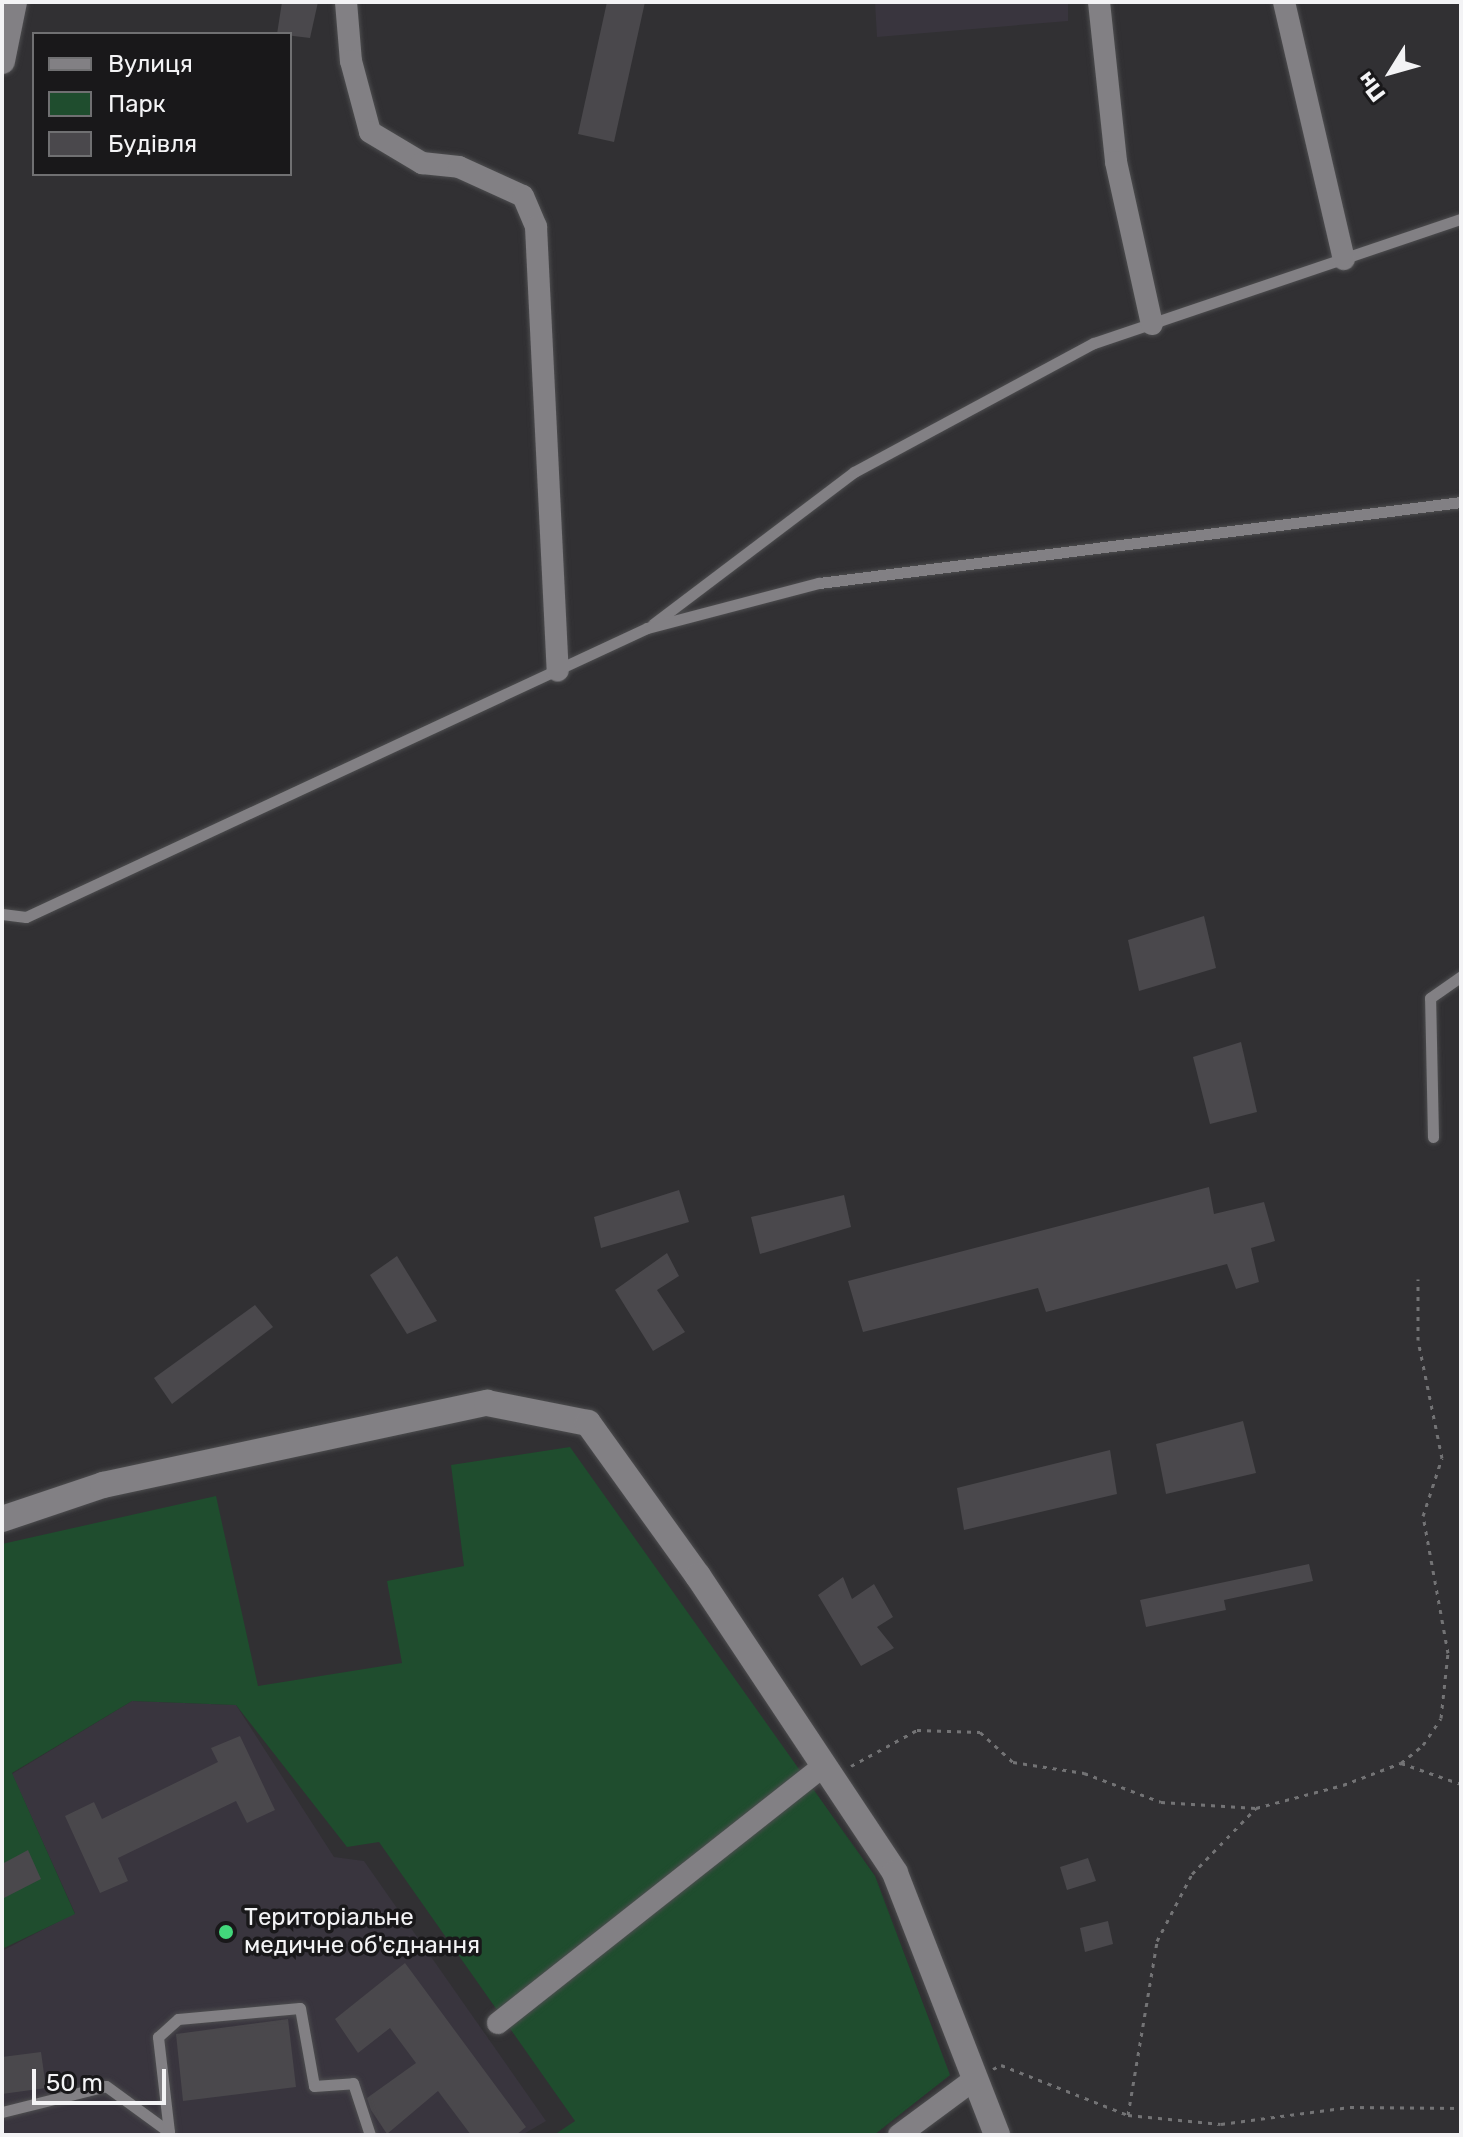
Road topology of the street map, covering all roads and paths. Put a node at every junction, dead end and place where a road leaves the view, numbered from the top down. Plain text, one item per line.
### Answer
1 (14, 2) edge
2 (346, 2) edge
3 (1099, 2) edge
4 (1284, 2) edge
5 (2, 61) edge
6 (1461, 219) edge
7 (1344, 259) junction
8 (1152, 324) junction
9 (1461, 502) edge
10 (647, 628) junction
11 (558, 670) junction
12 (2, 914) edge
13 (1461, 976) edge
14 (1433, 1137) dead end
15 (1418, 1279) dead end
16 (2, 1519) edge
17 (1401, 1763) junction
18 (827, 1771) junction
19 (1461, 1784) edge
20 (1256, 1808) junction
21 (498, 2023) dead end
22 (972, 2081) junction
23 (1461, 2108) edge
24 (2, 2112) edge
25 (1128, 2115) junction
26 (370, 2135) edge
27 (899, 2135) edge
28 (997, 2135) edge

1 - 5 street
2 - 11 street
3 - 8 street
4 - 7 street
6 - 7 lane
7 - 8 lane
8 - 10 lane
9 - 10 lane
10 - 11 lane
11 - 12 lane
13 - 14 lane
15 - 17 path
16 - 18 street
17 - 19 path
17 - 20 path
18 - 20 path
18 - 21 street
18 - 22 street
20 - 25 path
22 - 25 path
22 - 27 street
22 - 28 street
23 - 25 path
24 - 26 lane

